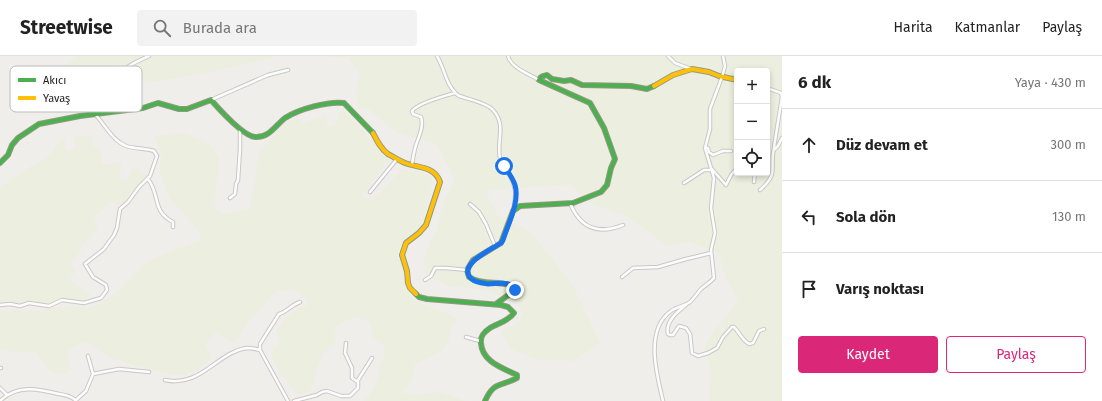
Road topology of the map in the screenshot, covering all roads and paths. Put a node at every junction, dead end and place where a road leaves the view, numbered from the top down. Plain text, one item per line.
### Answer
1 (149, 56) edge
2 (437, 56) edge
3 (508, 56) edge
4 (668, 56) edge
5 (723, 56) edge
6 (128, 66) edge
7 (692, 69) junction
8 (288, 70) dead end
9 (722, 77) junction
10 (734, 79) edge
11 (539, 80) junction
12 (770, 89) edge
13 (455, 93) junction
14 (211, 100) junction
15 (142, 108) edge
16 (109, 112) edge
17 (95, 114) junction
18 (240, 128) junction
19 (782, 138) edge
20 (774, 147) junction
21 (705, 148) junction
22 (731, 151) dead end
23 (397, 158) junction
24 (0, 163) edge
25 (412, 164) junction
26 (711, 169) junction
27 (734, 172) edge
28 (755, 176) edge
29 (148, 179) junction
30 (754, 182) dead end
31 (684, 183) dead end
32 (760, 190) dead end
33 (370, 192) dead end
34 (230, 198) dead end
35 (570, 203) junction
36 (470, 204) dead end
37 (513, 211) junction
38 (622, 225) dead end
39 (173, 227) dead end
40 (495, 246) junction
41 (711, 253) junction
42 (467, 270) junction
43 (622, 277) dead end
44 (425, 280) dead end
45 (300, 302) dead end
46 (690, 302) junction
47 (496, 304) junction
48 (0, 305) edge
49 (764, 329) dead end
50 (466, 337) dead end
51 (480, 342) junction
52 (346, 343) dead end
53 (260, 350) junction
54 (88, 356) dead end
55 (372, 358) dead end
56 (148, 372) dead end
57 (93, 374) junction
58 (165, 380) dead end
59 (358, 383) junction
60 (0, 388) edge
61 (7, 395) junction
62 (76, 400) edge
63 (0, 401) edge
64 (288, 401) edge
65 (294, 401) edge
66 (485, 401) edge
67 (663, 401) edge

1 - 6 street
2 - 13 street
3 - 11 street
4 - 7 street
5 - 9 street
7 - 9 street
7 - 11 street
8 - 14 street
9 - 10 street
9 - 21 street
11 - 35 street
12 - 20 street
13 - 25 street
13 - 37 street
14 - 15 street
14 - 18 street
16 - 17 street
17 - 24 street
17 - 29 street
18 - 23 street
18 - 34 street
19 - 20 street
20 - 32 street
21 - 22 street
21 - 26 street
23 - 25 street
23 - 33 street
25 - 47 street
26 - 27 street
26 - 31 street
26 - 41 street
28 - 30 street
29 - 39 street
29 - 48 street
35 - 37 street
35 - 38 street
36 - 40 street
37 - 40 street
40 - 42 street
41 - 43 street
41 - 46 street
42 - 44 street
42 - 47 street
45 - 53 street
46 - 49 street
46 - 67 street
47 - 51 street
50 - 51 street
51 - 66 street
52 - 59 street
53 - 58 street
53 - 64 street
54 - 57 street
55 - 59 street
56 - 57 street
57 - 62 street
59 - 65 street
60 - 61 street
61 - 62 street
61 - 63 street

